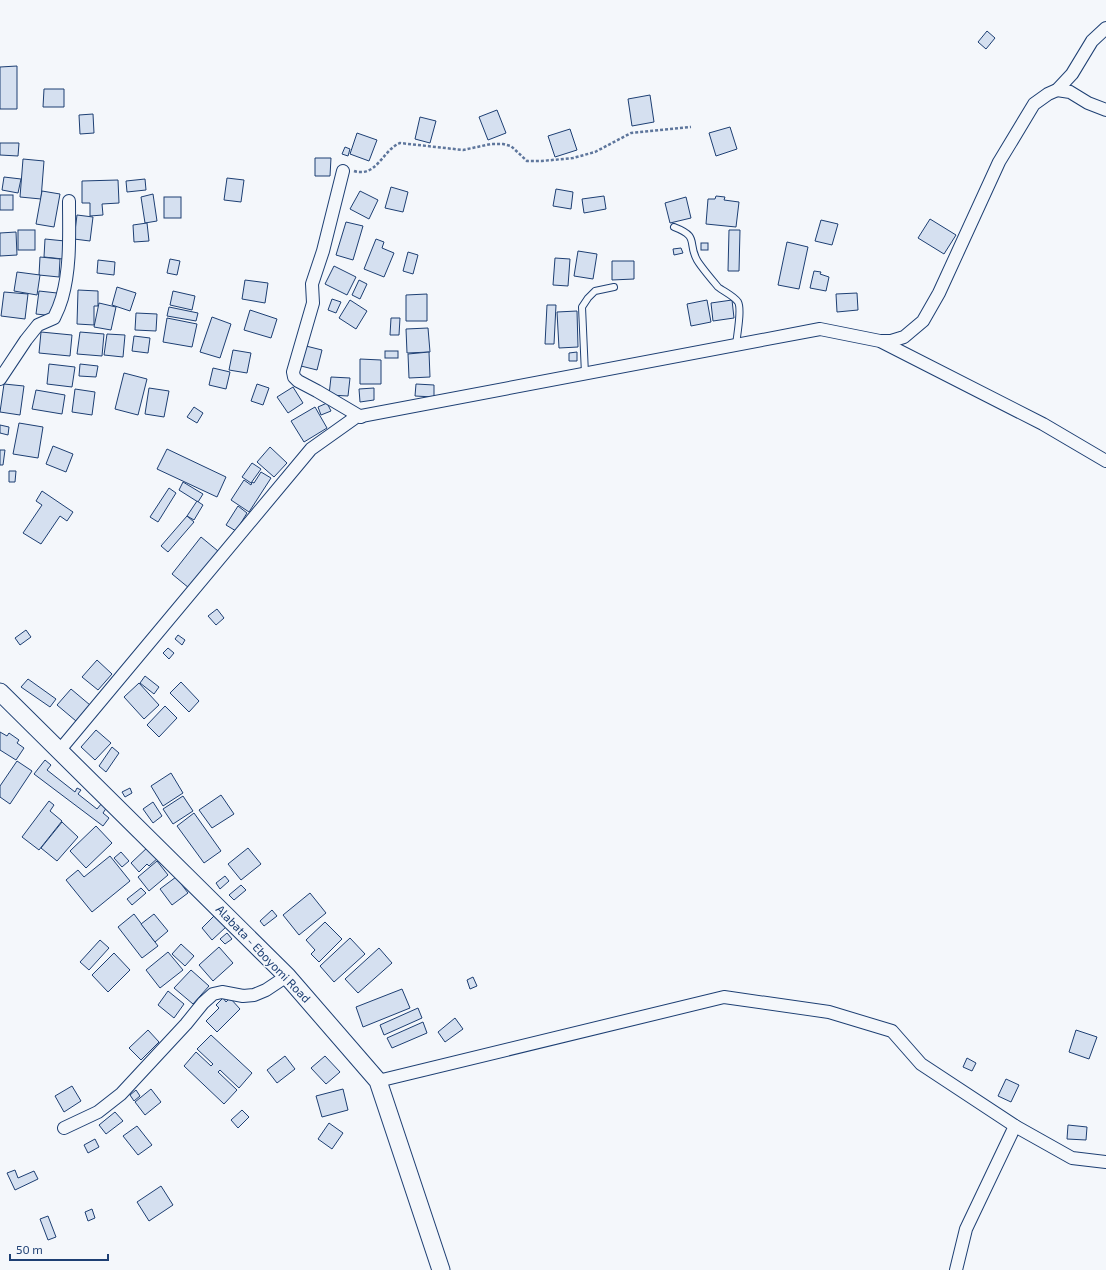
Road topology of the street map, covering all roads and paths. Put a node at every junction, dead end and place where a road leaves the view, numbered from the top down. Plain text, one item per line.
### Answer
1 (1106, 28) edge
2 (1057, 90) junction
3 (1106, 110) edge
4 (691, 127) dead end
5 (343, 171) dead end
6 (364, 172) dead end
7 (69, 201) dead end
8 (674, 227) dead end
9 (614, 287) dead end
10 (880, 341) junction
11 (736, 345) junction
12 (585, 374) junction
13 (0, 379) edge
14 (361, 417) junction
15 (1106, 462) edge
16 (0, 692) edge
17 (59, 751) junction
18 (287, 976) junction
19 (378, 1081) junction
20 (1015, 1126) junction
21 (64, 1128) dead end
22 (1106, 1162) edge
23 (441, 1270) edge
24 (956, 1270) edge

1 - 2 street
2 - 3 street
2 - 10 street
4 - 6 path
5 - 14 street
7 - 13 street
8 - 11 lane
9 - 12 lane
10 - 11 street
10 - 15 street
11 - 12 street
12 - 14 street
14 - 17 street
16 - 17 main road, Alabata - Eboyomi Road
17 - 18 main road, Alabata - Eboyomi Road
18 - 19 main road, Alabata - Eboyomi Road
18 - 21 street
19 - 20 street
19 - 23 main road, Alabata - Eboyomi Road
20 - 22 street
20 - 24 street

